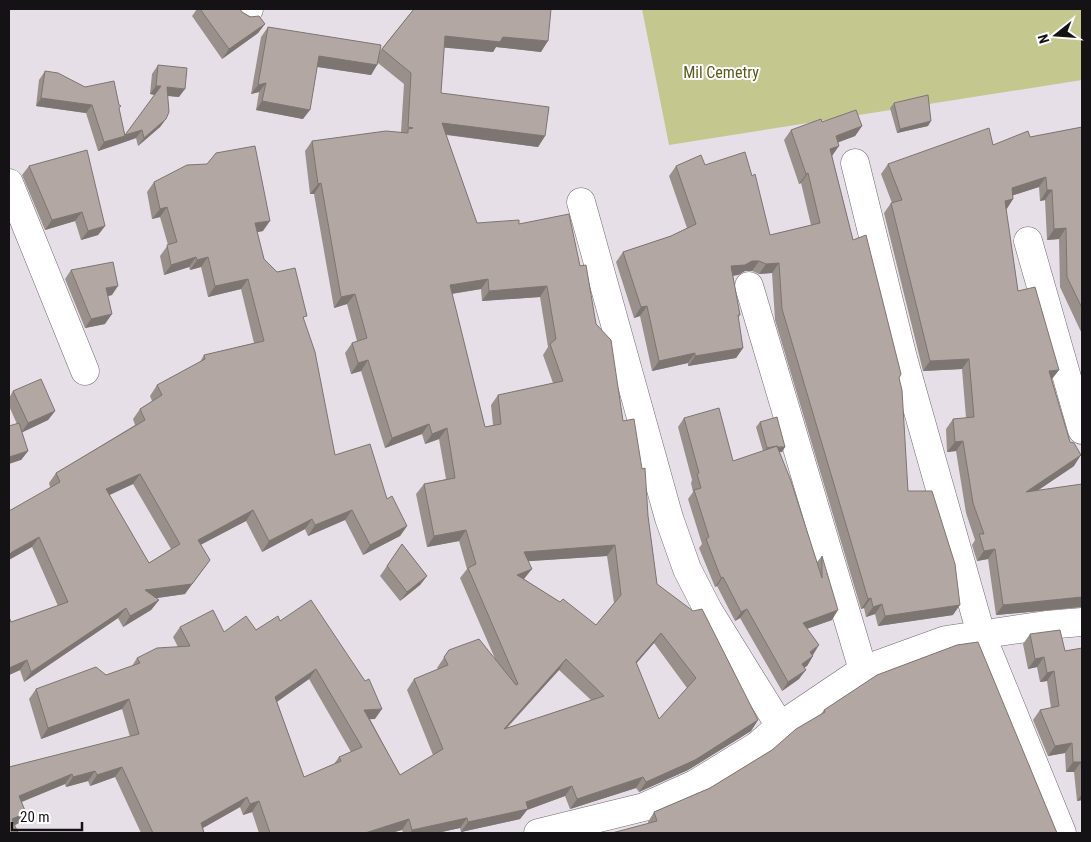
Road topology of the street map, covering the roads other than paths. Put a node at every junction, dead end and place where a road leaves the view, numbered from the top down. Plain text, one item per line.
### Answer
1 (855, 163) dead end
2 (9, 183) edge
3 (581, 202) dead end
4 (1028, 241) dead end
5 (749, 286) dead end
6 (85, 371) dead end
7 (1082, 430) edge
8 (1082, 622) edge
9 (981, 634) junction
10 (863, 670) junction
11 (780, 726) junction
12 (538, 833) edge
13 (1062, 833) edge

1 - 9 street
2 - 6 street
3 - 11 street
4 - 7 street
5 - 10 street
8 - 9 street
9 - 10 street
9 - 13 street
10 - 11 street
11 - 12 street

